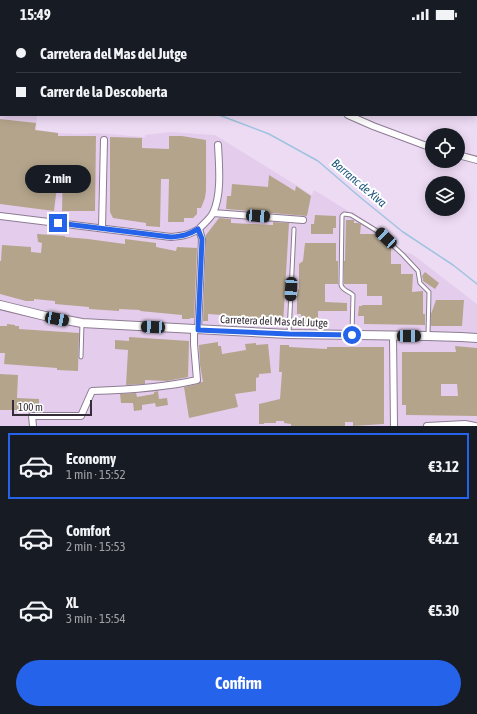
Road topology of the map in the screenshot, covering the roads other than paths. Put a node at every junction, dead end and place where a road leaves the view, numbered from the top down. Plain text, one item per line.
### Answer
1 (350, 116) edge
2 (104, 140) dead end
3 (218, 145) dead end
4 (425, 145) edge
5 (465, 157) edge
6 (477, 160) edge
7 (213, 213) junction
8 (0, 216) edge
9 (304, 220) dead end
10 (102, 228) junction
11 (198, 229) junction
12 (294, 229) dead end
13 (0, 305) edge
14 (82, 323) junction
15 (196, 330) junction
16 (289, 334) junction
17 (352, 335) junction
18 (393, 336) junction
19 (428, 336) junction
20 (477, 338) edge
21 (81, 357) dead end
22 (33, 426) edge
23 (393, 426) edge
24 (397, 426) edge
25 (428, 426) edge
26 (475, 426) edge

1 - 4 street
2 - 10 street
3 - 7 street
5 - 6 street
7 - 9 street
7 - 11 street
8 - 10 street
10 - 11 street
11 - 15 street
12 - 16 lane
13 - 14 street, Carretera del Mas del Jutge
14 - 15 street, Carretera del Mas del Jutge
14 - 21 lane
15 - 16 street, Carretera del Mas del Jutge
15 - 22 street
16 - 17 street, Carretera del Mas del Jutge
17 - 18 street, Carretera del Mas del Jutge
17 - 19 lane
18 - 19 street, Carretera del Mas del Jutge
18 - 23 street
19 - 20 street, Carretera del Mas del Jutge
23 - 24 street
25 - 26 street

